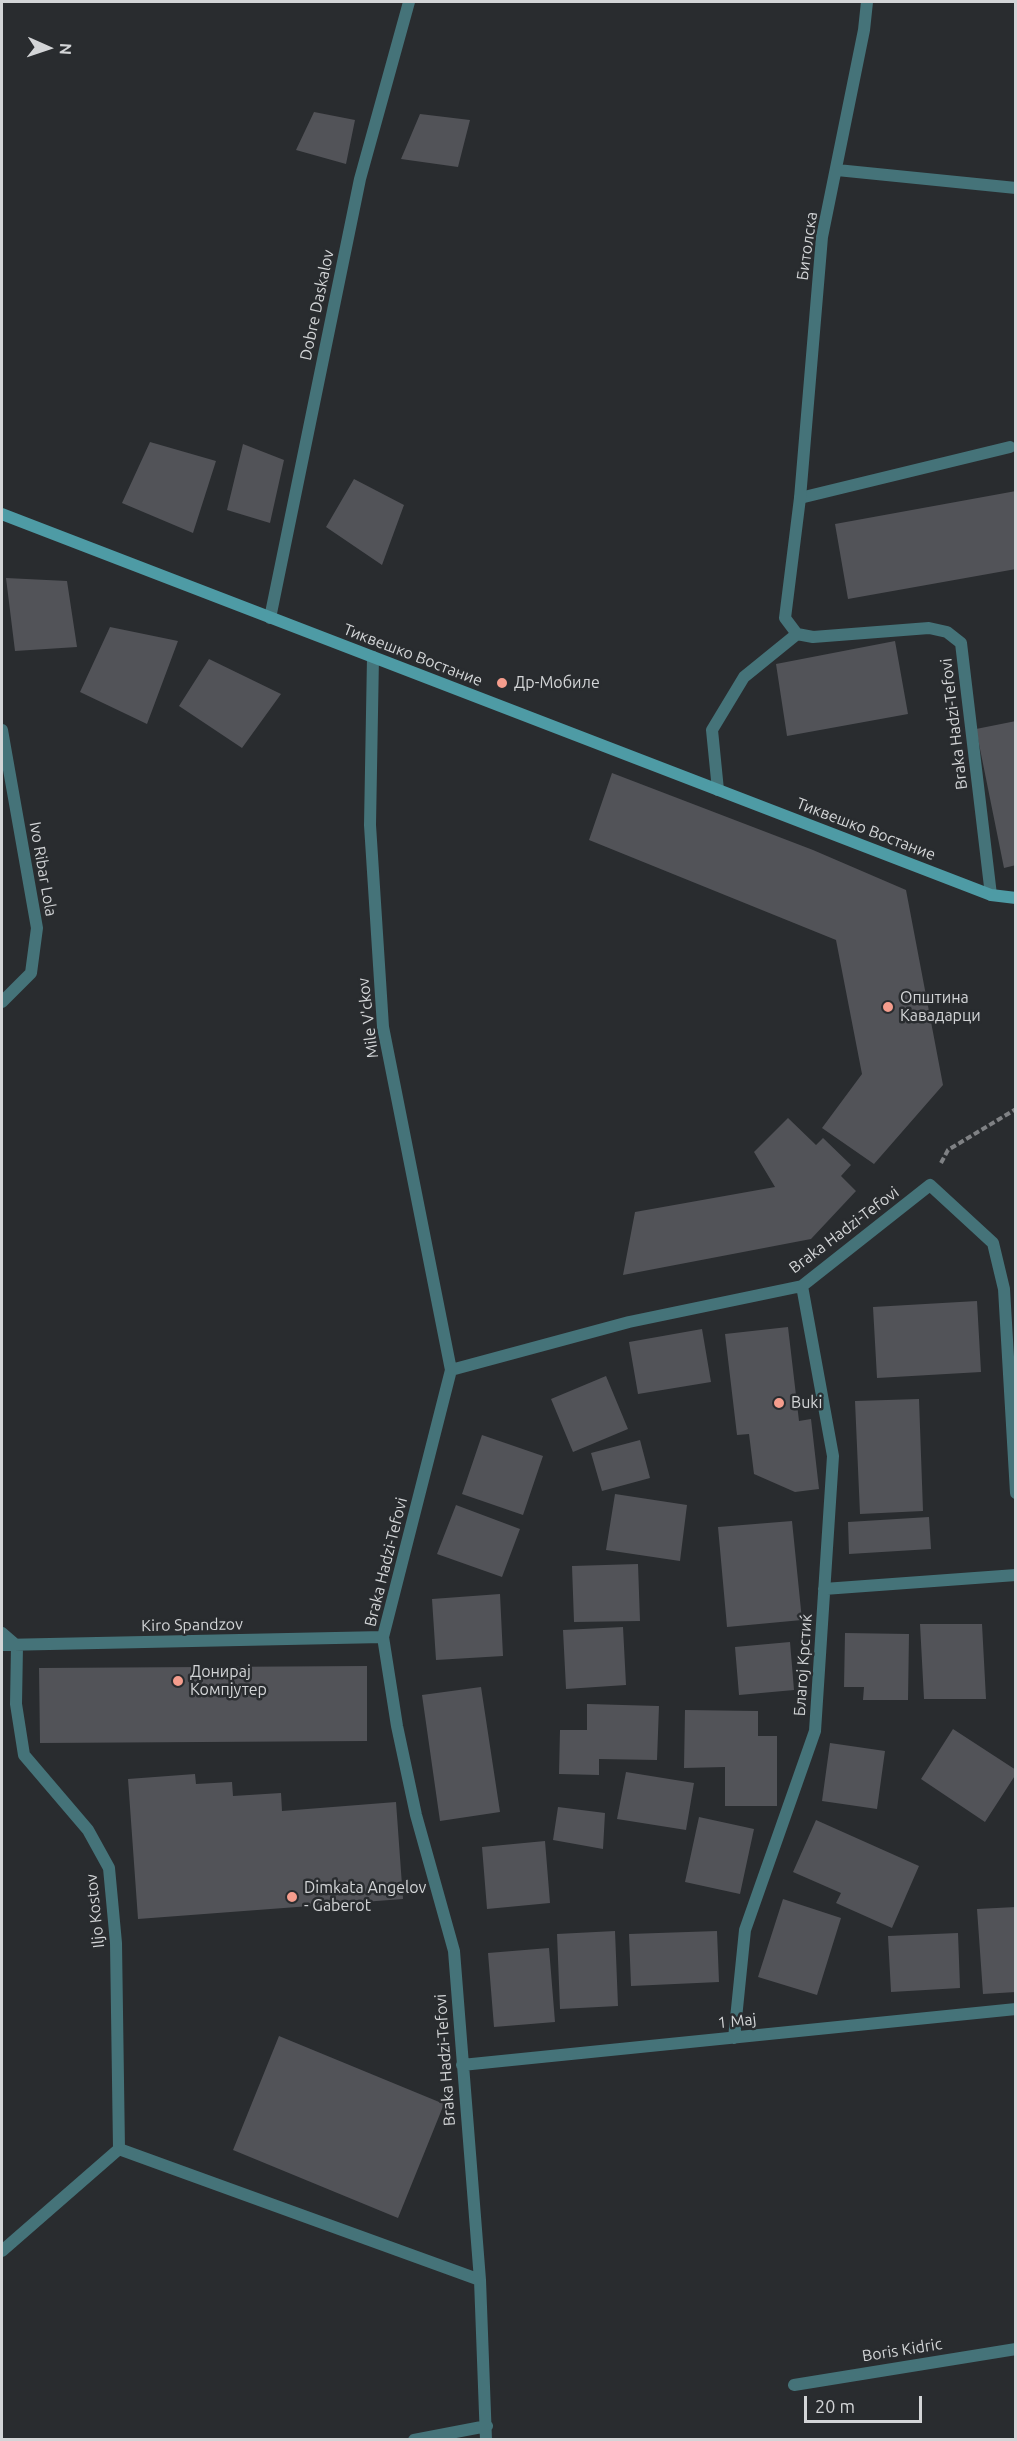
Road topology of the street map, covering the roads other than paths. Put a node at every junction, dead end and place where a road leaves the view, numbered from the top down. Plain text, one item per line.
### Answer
1 (409, 2) edge
2 (867, 2) edge
3 (837, 170) junction
4 (1016, 188) edge
5 (1010, 447) dead end
6 (800, 498) junction
7 (2, 514) edge
8 (270, 618) junction
9 (797, 634) junction
10 (373, 657) junction
11 (2, 730) edge
12 (718, 790) junction
13 (991, 895) junction
14 (1016, 898) edge
15 (2, 1002) edge
16 (802, 1286) junction
17 (452, 1370) junction
18 (1013, 1413) edge
19 (1016, 1493) edge
20 (1016, 1575) edge
21 (825, 1589) junction
22 (2, 1634) edge
23 (383, 1637) junction
24 (2, 1645) edge
25 (17, 1646) junction
26 (1016, 2009) edge
27 (734, 2038) junction
28 (462, 2065) junction
29 (119, 2149) junction
30 (2, 2252) edge
31 (480, 2280) junction
32 (1016, 2349) edge
33 (794, 2385) dead end
34 (487, 2426) junction
35 (414, 2439) edge
36 (486, 2439) edge

1 - 8 street, Dobre Daskalov
2 - 3 street, Битолска
3 - 4 street
3 - 6 street, Битолска
5 - 6 street
6 - 9 street
7 - 8 main road, Тиквешко Востание
8 - 10 main road, Тиквешко Востание
9 - 12 street
9 - 13 street, Braka Hadzi-Tefovi
10 - 12 main road, Тиквешко Востание
10 - 17 street, Mile V'ckov
11 - 15 street, Ivo Ribar Lola
12 - 13 main road, Тиквешко Востание
13 - 14 main road, Тиквешко Востание
16 - 17 street, Braka Hadzi-Tefovi
16 - 18 street, Braka Hadzi-Tefovi
16 - 21 street, Благој Крстиќ
17 - 23 street, Braka Hadzi-Tefovi
18 - 19 street
20 - 21 street
21 - 27 street, Благој Крстиќ
22 - 25 street
23 - 25 street, Kiro Spandzov
23 - 28 street, Braka Hadzi-Tefovi
24 - 25 street, Kiro Spandzov
25 - 29 street, Iljo Kostov
26 - 27 street, 1 Maj
27 - 28 street, 1 Maj
28 - 31 street, Braka Hadzi-Tefovi
29 - 30 street
29 - 31 street
31 - 34 street, Braka Hadzi-Tefovi
32 - 33 street, Boris Kidric
34 - 35 street
34 - 36 street, Braka Hadzi-Tefovi

